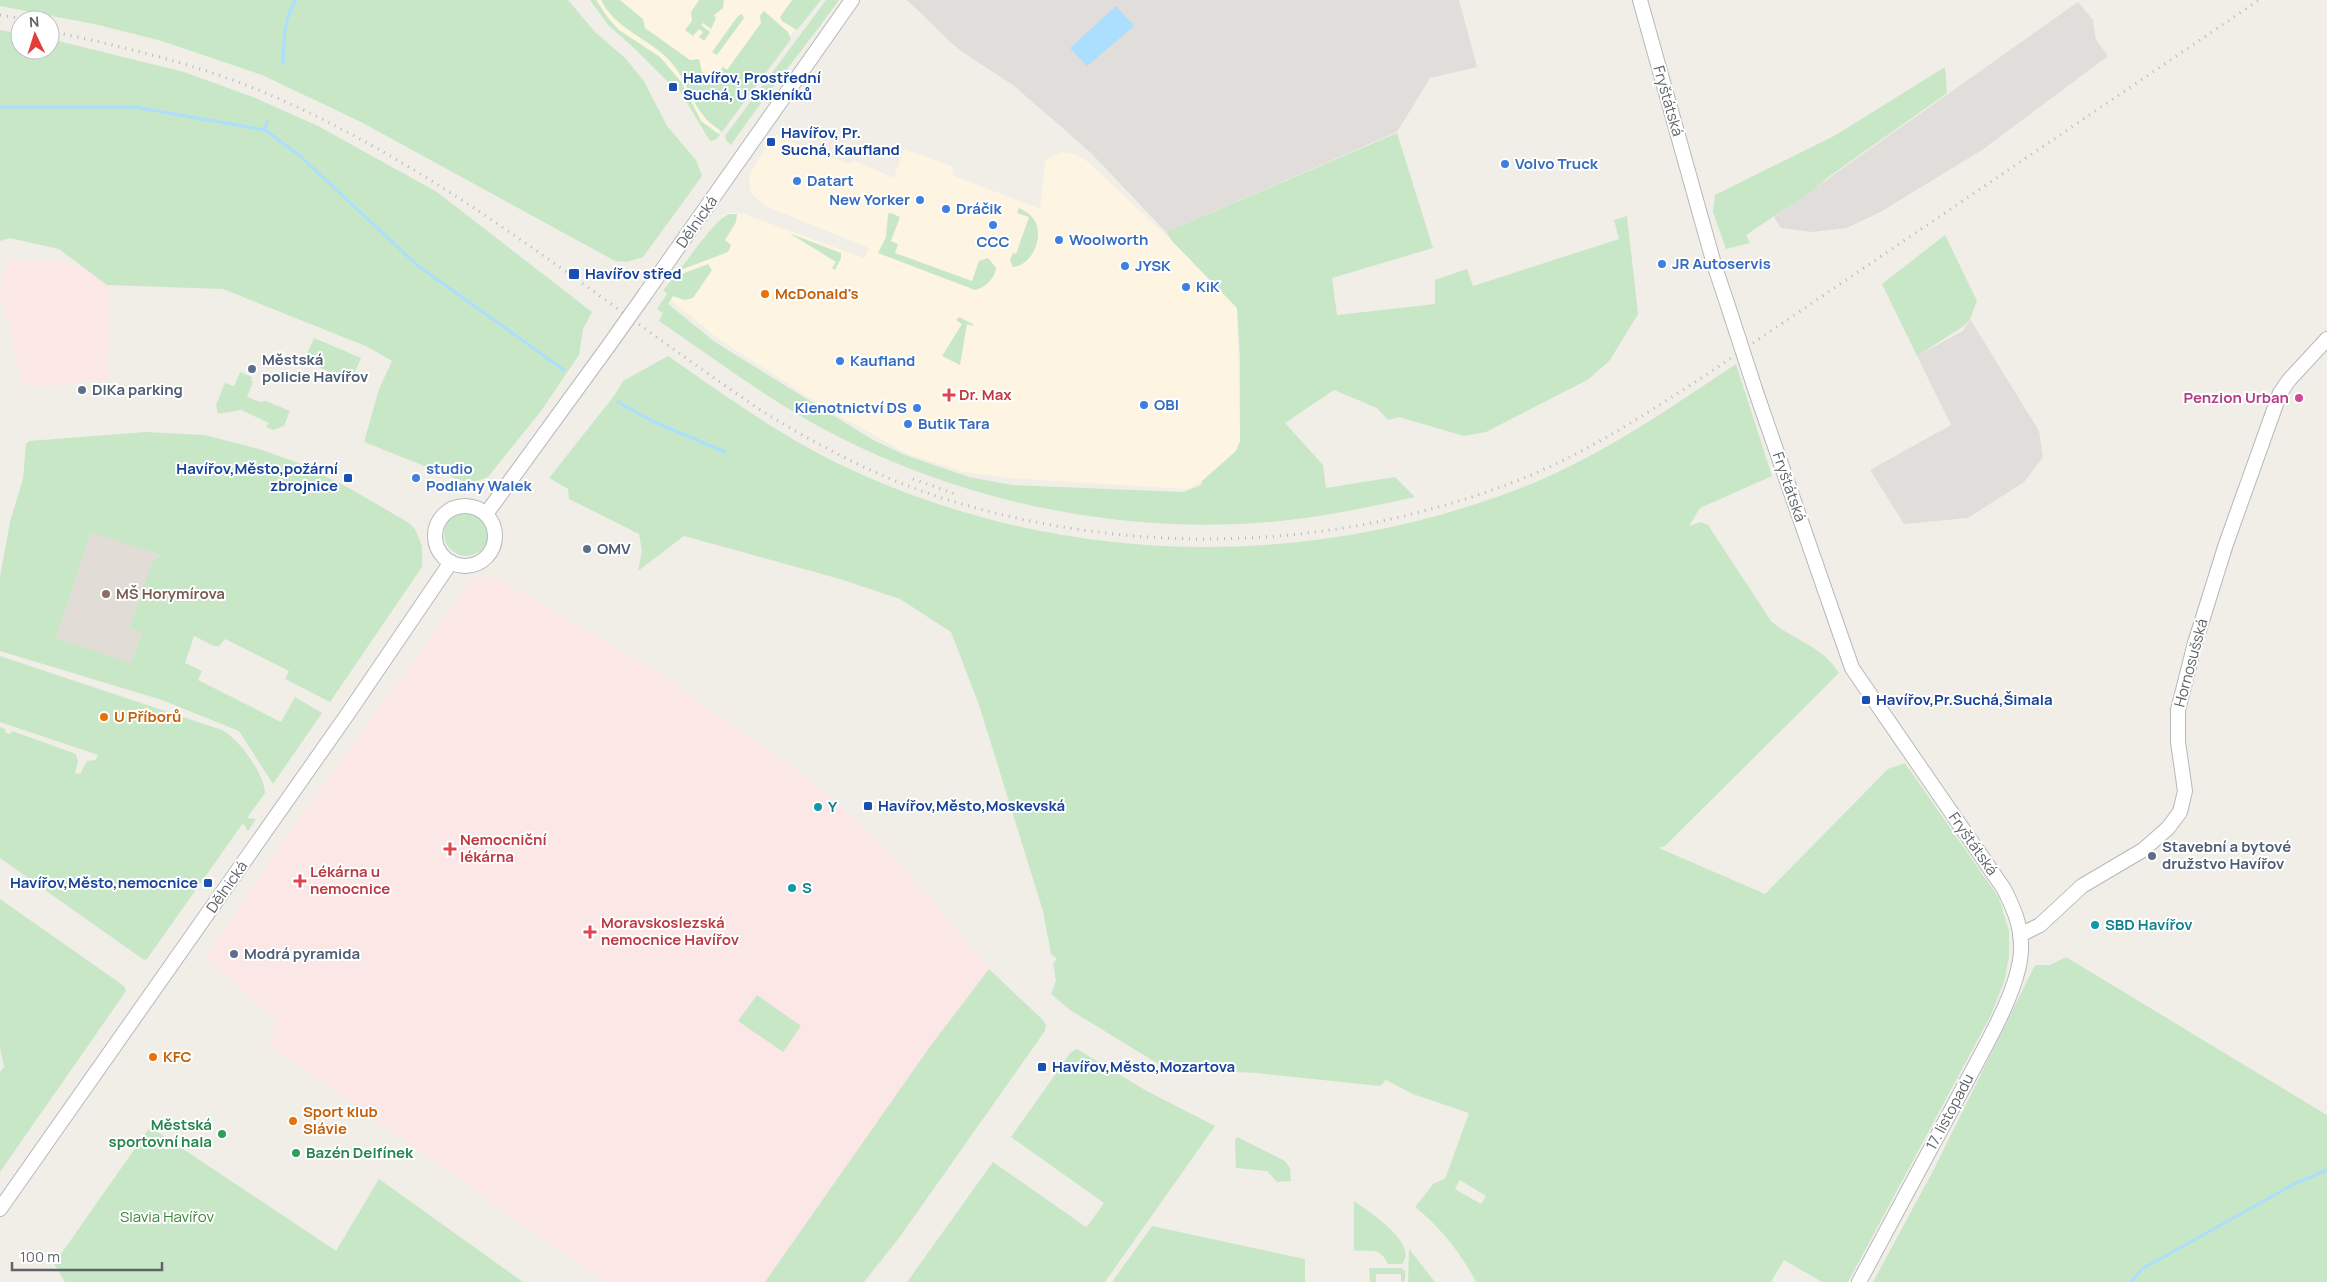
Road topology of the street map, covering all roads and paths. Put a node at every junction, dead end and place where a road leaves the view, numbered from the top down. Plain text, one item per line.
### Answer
1 (852, 0) edge
2 (1640, 0) edge
3 (2327, 339) edge
4 (486, 514) junction
5 (451, 562) junction
6 (2020, 935) junction
7 (0, 1209) edge
8 (1859, 1282) edge

1 - 4 street, Dělnická, bridge
2 - 6 street, Fryštátská, bridge
3 - 6 street, Hornosušská
4 - 5 street
4 - 5 street
5 - 7 street, Dělnická
6 - 8 street, 17. listopadu

